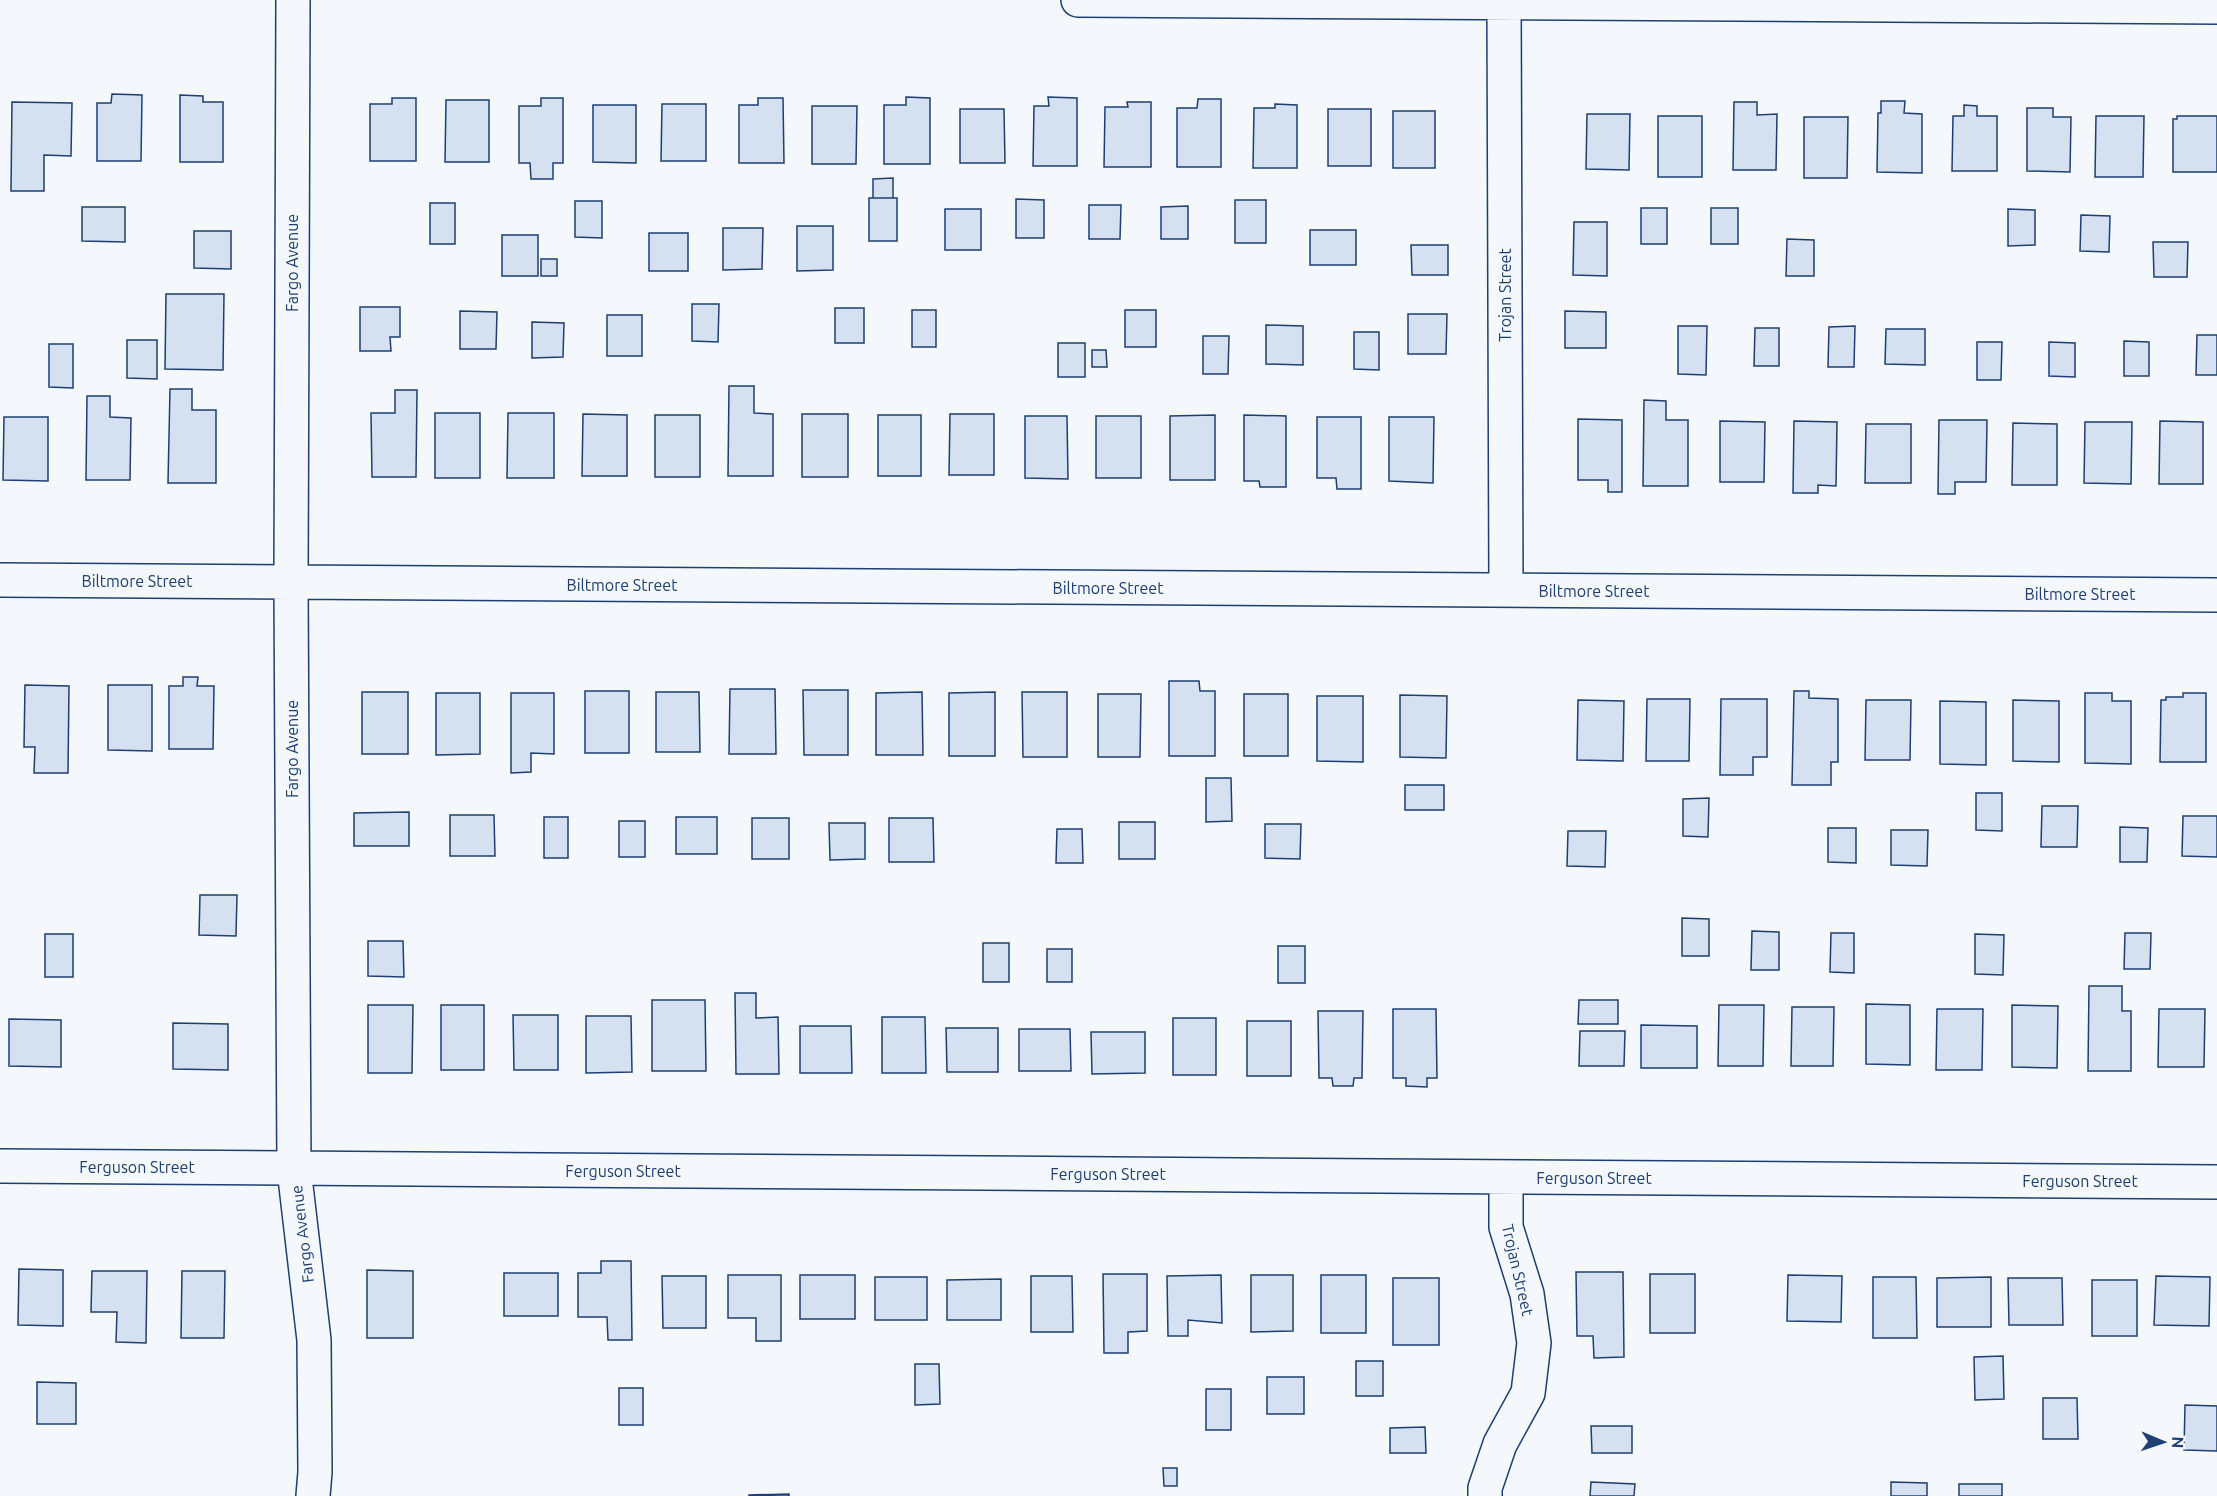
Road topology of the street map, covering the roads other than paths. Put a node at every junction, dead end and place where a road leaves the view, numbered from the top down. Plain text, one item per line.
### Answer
1 (293, 0) edge
2 (1078, 0) edge
3 (1504, 1) edge
4 (2217, 7) edge
5 (0, 580) edge
6 (291, 583) junction
7 (1506, 590) junction
8 (2217, 595) edge
9 (0, 1166) edge
10 (294, 1169) junction
11 (1506, 1177) junction
12 (2217, 1182) edge
13 (313, 1496) edge
14 (1485, 1496) edge

1 - 6 street, Fargo Avenue
2 - 3 street
3 - 4 street
3 - 7 street, Trojan Street
5 - 6 street, Biltmore Street
6 - 7 street, Biltmore Street
6 - 10 street, Fargo Avenue
7 - 8 street, Biltmore Street
9 - 10 street, Ferguson Street
10 - 11 street, Ferguson Street
10 - 13 street, Fargo Avenue
11 - 12 street, Ferguson Street
11 - 14 street, Trojan Street

